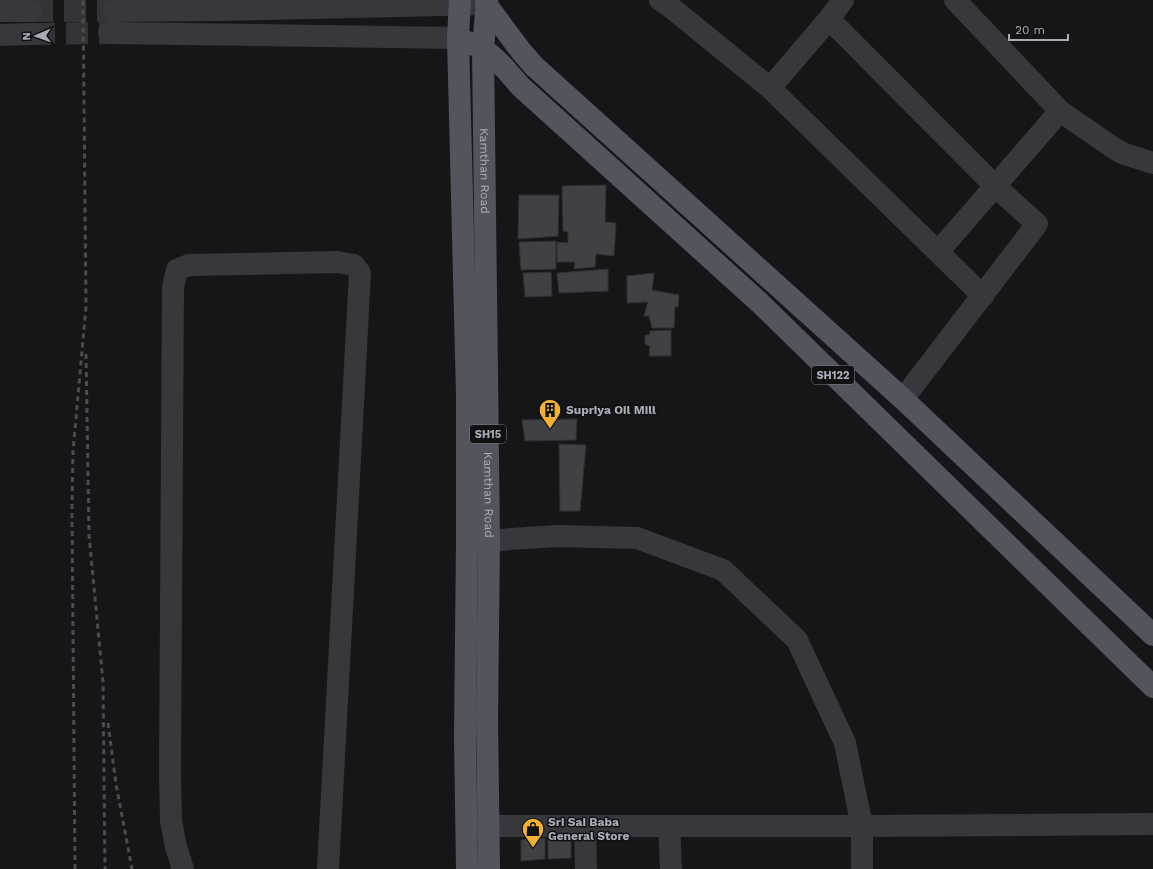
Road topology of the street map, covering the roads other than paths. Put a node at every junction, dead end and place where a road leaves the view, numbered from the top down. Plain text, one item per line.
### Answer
1 (843, 0) edge
2 (955, 0) edge
3 (459, 2) edge
4 (486, 2) edge
5 (667, 2) edge
6 (0, 11) edge
7 (31, 11) tunnel mouth
8 (113, 11) tunnel mouth
9 (829, 19) junction
10 (109, 33) tunnel mouth
11 (33, 34) tunnel mouth
12 (0, 35) edge
13 (458, 38) junction
14 (483, 49) junction
15 (770, 88) junction
16 (1060, 111) junction
17 (1153, 164) edge
18 (995, 186) junction
19 (938, 252) junction
20 (983, 296) junction
21 (903, 399) junction
22 (489, 540) junction
23 (467, 542) junction
24 (1152, 630) edge
25 (1153, 687) edge
26 (1153, 824) edge
27 (488, 826) junction
28 (585, 826) junction
29 (669, 826) junction
30 (862, 826) junction
31 (466, 830) junction
32 (183, 869) edge
33 (328, 869) edge
34 (467, 869) edge
35 (489, 869) edge
36 (586, 869) edge
37 (671, 869) edge
38 (862, 869) edge

1 - 9 street
2 - 16 street
3 - 4 street
3 - 8 street
3 - 13 main road, Kamthan Road / SH15
4 - 14 main road, Kamthan Road / SH15
4 - 21 main road
5 - 15 street
6 - 7 street
9 - 15 street
9 - 18 street
10 - 13 street
11 - 12 street
13 - 14 main road, SH122
13 - 23 main road, Kamthan Road / SH15
14 - 22 main road, Kamthan Road / SH15
14 - 25 main road, SH122
15 - 19 street
16 - 17 street
16 - 18 street
18 - 19 street
18 - 20 street
19 - 20 street
20 - 21 street
21 - 24 main road
22 - 23 street
22 - 27 main road, Kamthan Road / SH15
22 - 30 street
23 - 31 main road, Kamthan Road / SH15
26 - 30 street
27 - 28 street
27 - 31 street
27 - 35 main road, Kamthan Road / SH15
28 - 29 street
28 - 36 street
29 - 30 street
29 - 37 street
30 - 38 street
31 - 34 main road, Kamthan Road / SH15
32 - 33 street

